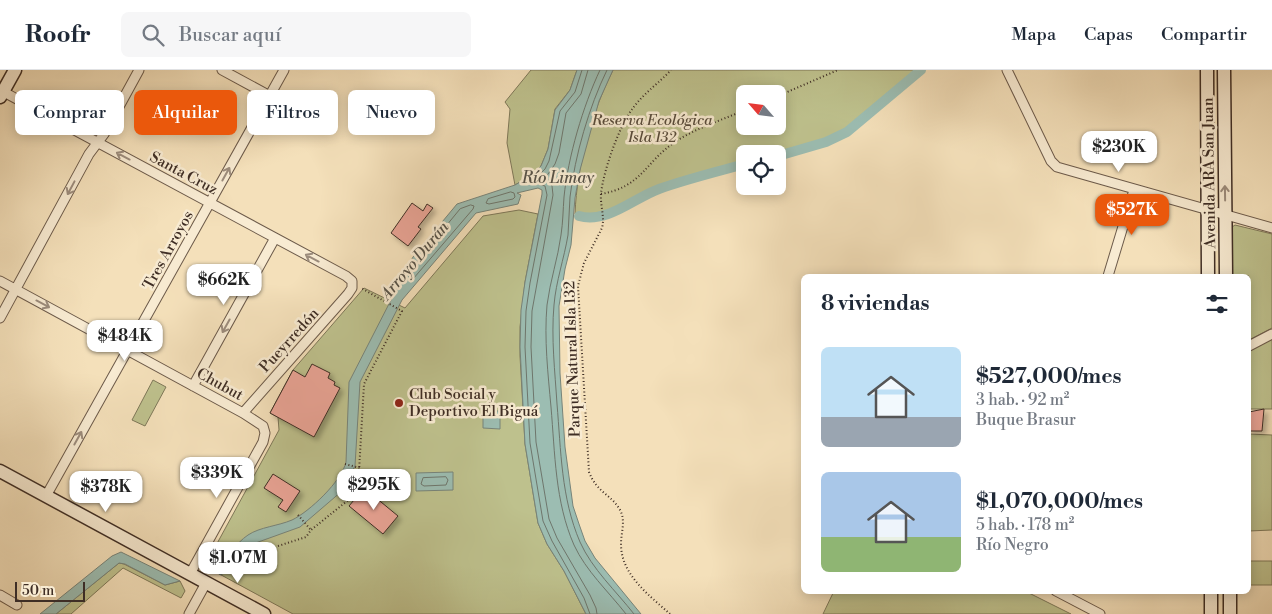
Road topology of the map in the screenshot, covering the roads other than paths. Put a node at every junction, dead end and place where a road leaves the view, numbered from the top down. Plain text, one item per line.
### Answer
1 (15, 70) edge
2 (139, 70) edge
3 (222, 70) edge
4 (284, 70) edge
5 (1007, 70) edge
6 (1206, 70) edge
7 (1224, 70) edge
8 (259, 90) edge
9 (273, 90) edge
10 (1, 93) edge
11 (248, 135) edge
12 (98, 142) junction
13 (1134, 190) junction
14 (210, 203) junction
15 (1207, 210) junction
16 (1225, 215) junction
17 (1272, 228) edge
18 (275, 238) junction
19 (1109, 274) edge
20 (1208, 274) edge
21 (1226, 274) edge
22 (0, 281) edge
23 (353, 284) joint
24 (16, 289) junction
25 (0, 318) edge
26 (1272, 334) edge
27 (1251, 345) edge
28 (128, 350) junction
29 (194, 386) junction
30 (243, 413) junction
31 (0, 471) edge
32 (46, 496) junction
33 (190, 574) junction
34 (206, 583) junction
35 (1062, 594) edge
36 (1210, 594) edge
37 (1230, 594) edge
38 (0, 595) edge
39 (17, 605) dead end
40 (189, 614) edge
41 (264, 614) edge
42 (1100, 614) edge
43 (1211, 614) edge
44 (1230, 614) edge

1 - 10 main road
2 - 12 street
3 - 8 street
4 - 9 street, Tres Arroyos
5 - 13 street
6 - 15 main road, Avenida ARA San Juan
16 -> 7 main road, Avenida ARA San Juan
10 - 12 street, Santa Cruz
14 -> 11 street, Tres Arroyos
14 -> 12 street, Santa Cruz
12 -> 24 street
13 - 15 street
13 - 19 street
14 - 18 street, Santa Cruz
14 - 28 street, Tres Arroyos
15 - 16 street
15 - 20 main road, Avenida ARA San Juan
16 - 17 street
16 - 21 main road, Avenida ARA San Juan
23 -> 18 street, Santa Cruz
18 -> 29 street
22 - 24 street, Chubut
23 - 30 street, Pueyrredón
24 - 25 street
24 -> 28 street, Chubut
26 - 27 street
28 - 29 street, Chubut
32 -> 28 street, Tres Arroyos
29 - 30 street, Chubut
30 - 33 street, Chubut
31 - 32 main road
32 - 33 main road
33 - 34 main road
34 - 40 street
34 - 41 main road
35 - 42 street
36 - 43 main road
37 - 44 main road
38 - 39 street

